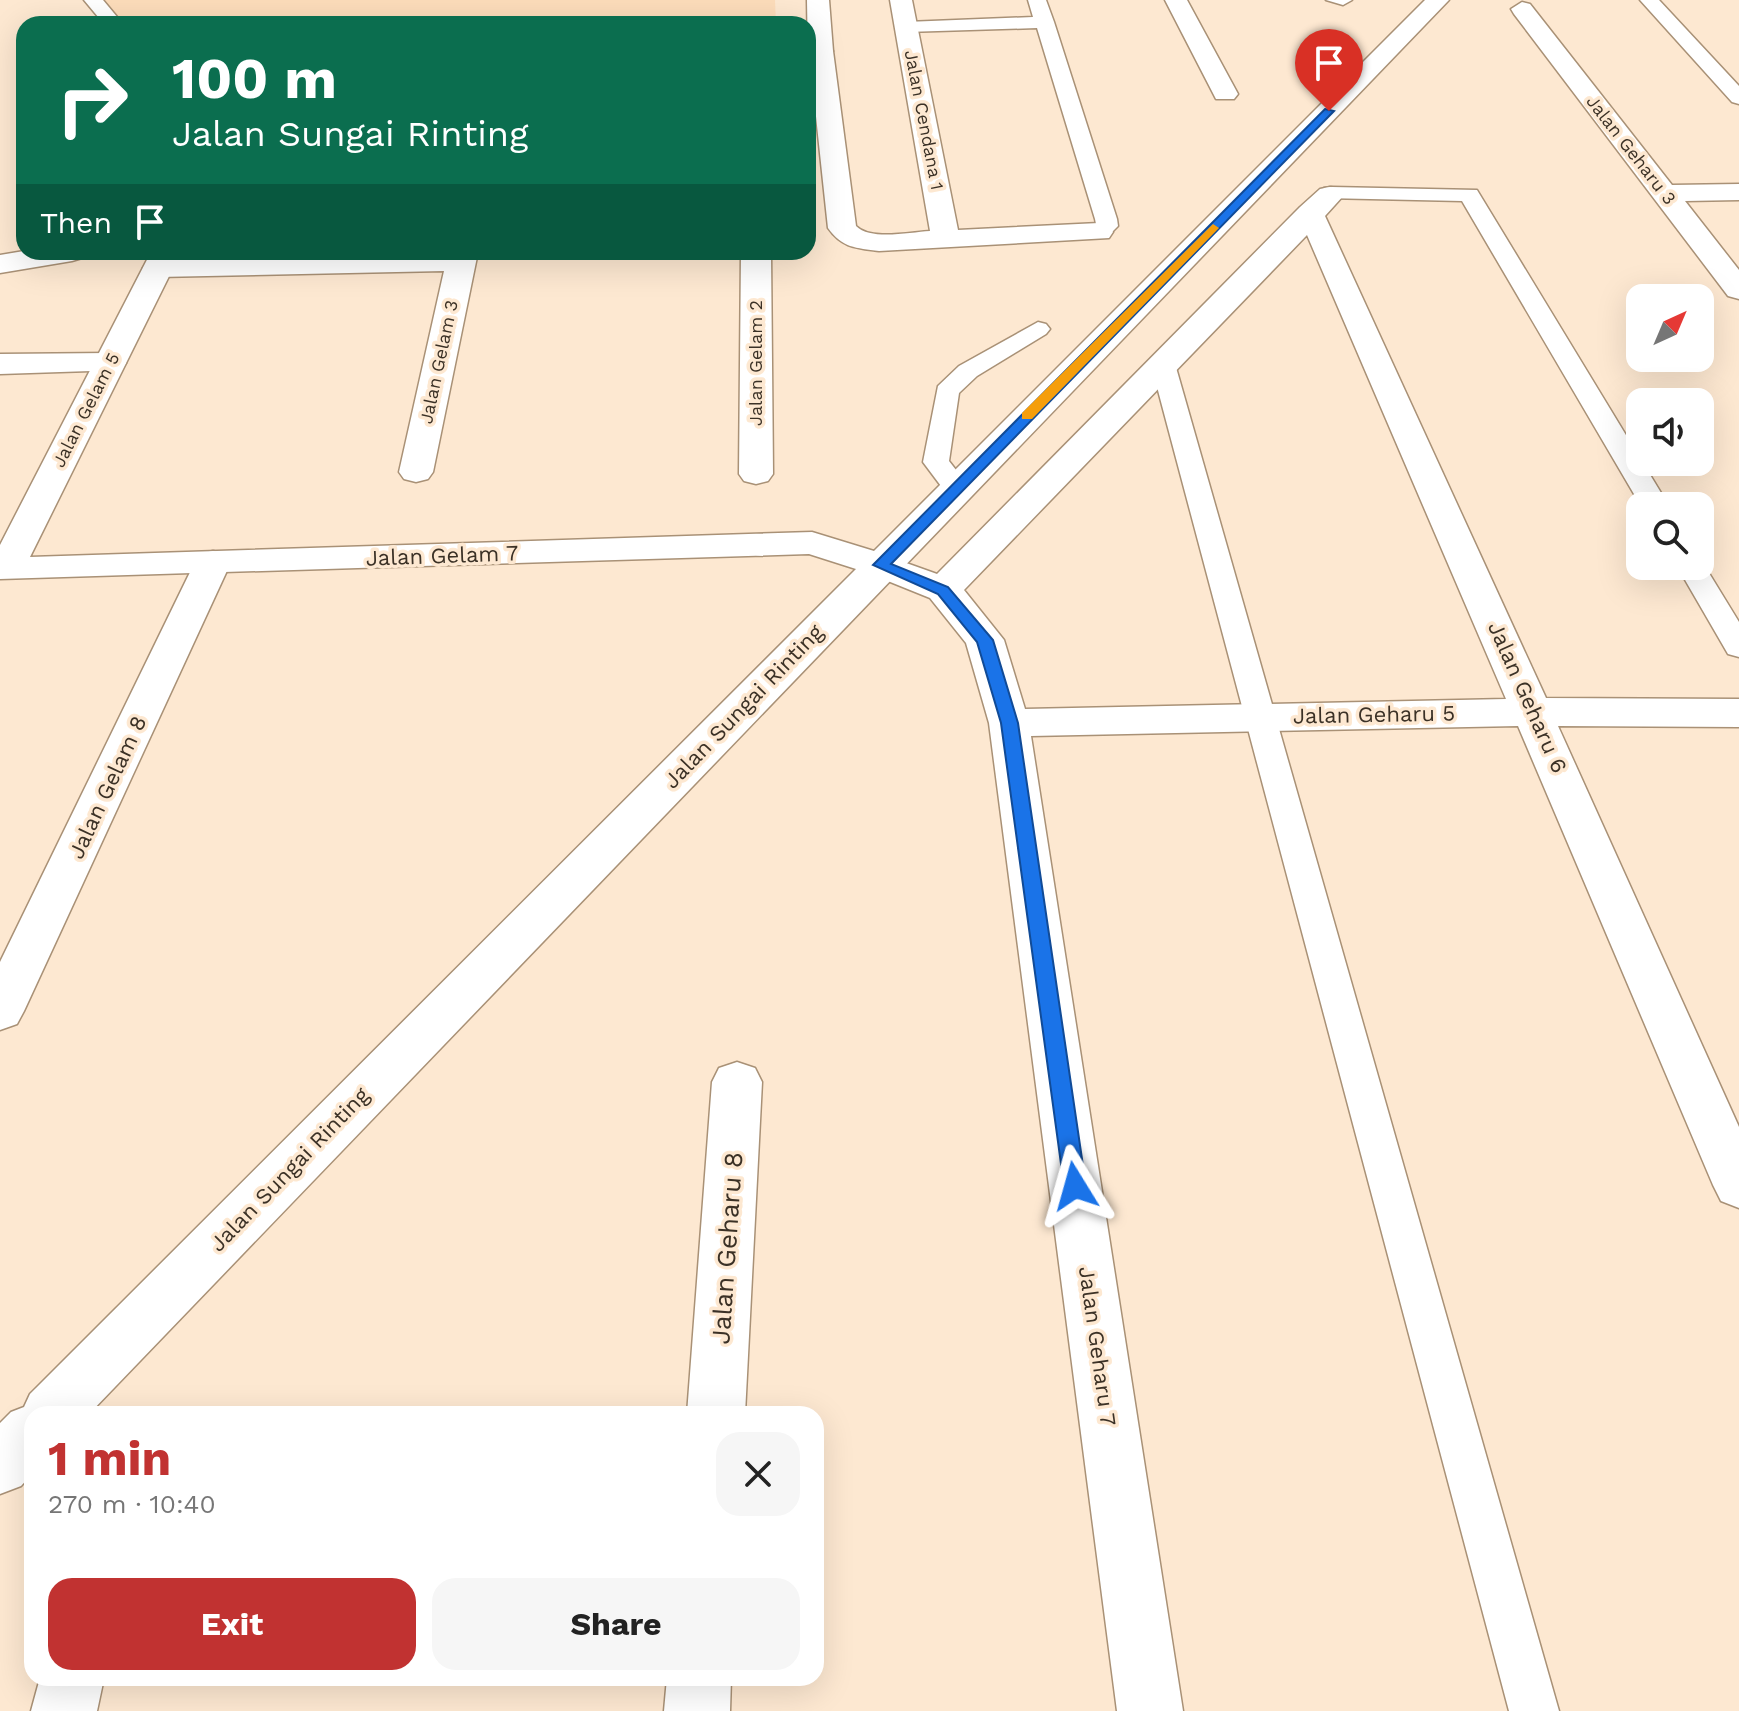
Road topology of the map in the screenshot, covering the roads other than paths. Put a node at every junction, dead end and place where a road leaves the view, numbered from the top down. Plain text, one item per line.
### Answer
1 (93, 0) edge
2 (818, 0) edge
3 (901, 0) edge
4 (1037, 0) edge
5 (1176, 0) edge
6 (1335, 0) edge
7 (1343, 0) edge
8 (1438, 0) edge
9 (1649, 0) edge
10 (1522, 9) dead end
11 (107, 16) edge
12 (1045, 22) junction
13 (906, 27) junction
14 (816, 34) edge
15 (816, 58) edge
16 (1225, 94) dead end
17 (1739, 98) edge
18 (1739, 192) edge
19 (1664, 193) junction
20 (1321, 203) junction
21 (1099, 232) joint
22 (946, 240) junction
23 (24, 260) edge
24 (162, 260) edge
25 (461, 260) edge
26 (756, 260) edge
27 (0, 264) edge
28 (1739, 290) edge
29 (1038, 329) dead end
30 (110, 363) junction
31 (0, 364) edge
32 (1163, 364) junction
33 (416, 472) dead end
34 (756, 474) dead end
35 (957, 488) junction
36 (1647, 492) edge
37 (213, 562) junction
38 (881, 565) junction
39 (3, 569) edge
40 (1699, 580) edge
41 (943, 590) junction
42 (1739, 647) edge
43 (1534, 712) junction
44 (1739, 713) edge
45 (1262, 716) junction
46 (1009, 723) junction
47 (0, 1011) edge
48 (737, 1082) dead end
49 (1739, 1185) edge
50 (58, 1406) edge
51 (717, 1406) edge
52 (24, 1440) edge
53 (0, 1465) edge
54 (70, 1686) edge
55 (699, 1686) edge
56 (64, 1711) edge
57 (697, 1711) edge
58 (1150, 1711) edge
59 (1534, 1711) edge

1 - 11 lane
2 - 14 street
3 - 13 street, Jalan Cendana 1
4 - 12 lane
5 - 16 street
6 - 7 lane
8 - 35 street, Jalan Sungai Rinting
9 - 17 lane
10 - 19 street, Jalan Geharu 3
12 - 13 lane
12 - 21 lane
13 - 22 street, Jalan Cendana 1
15 - 22 street
18 - 19 street
19 - 28 street, Jalan Geharu 3
20 - 32 street
20 - 36 lane
20 - 43 street, Jalan Geharu 6
21 - 22 street
23 - 27 street
24 - 30 street, Jalan Gelam 5
25 - 33 street, Jalan Gelam 3
26 - 34 street, Jalan Gelam 2
29 - 35 lane
30 - 31 street
30 - 39 street, Jalan Gelam 5
32 - 41 street
32 - 45 lane
35 - 38 street, Jalan Sungai Rinting
37 - 38 street, Jalan Gelam 7
37 - 39 street, Jalan Gelam 7
37 - 47 street, Jalan Gelam 8
38 - 41 street, Jalan Geharu 7
38 - 50 street, Jalan Sungai Rinting
40 - 42 lane
41 - 46 street, Jalan Geharu 7
43 - 44 street, Jalan Geharu 5
43 - 45 street, Jalan Geharu 5
43 - 49 street, Jalan Geharu 6
45 - 46 street, Jalan Geharu 5
45 - 59 lane
46 - 58 street, Jalan Geharu 7
48 - 51 street, Jalan Geharu 8
52 - 53 street
54 - 56 street
55 - 57 street

